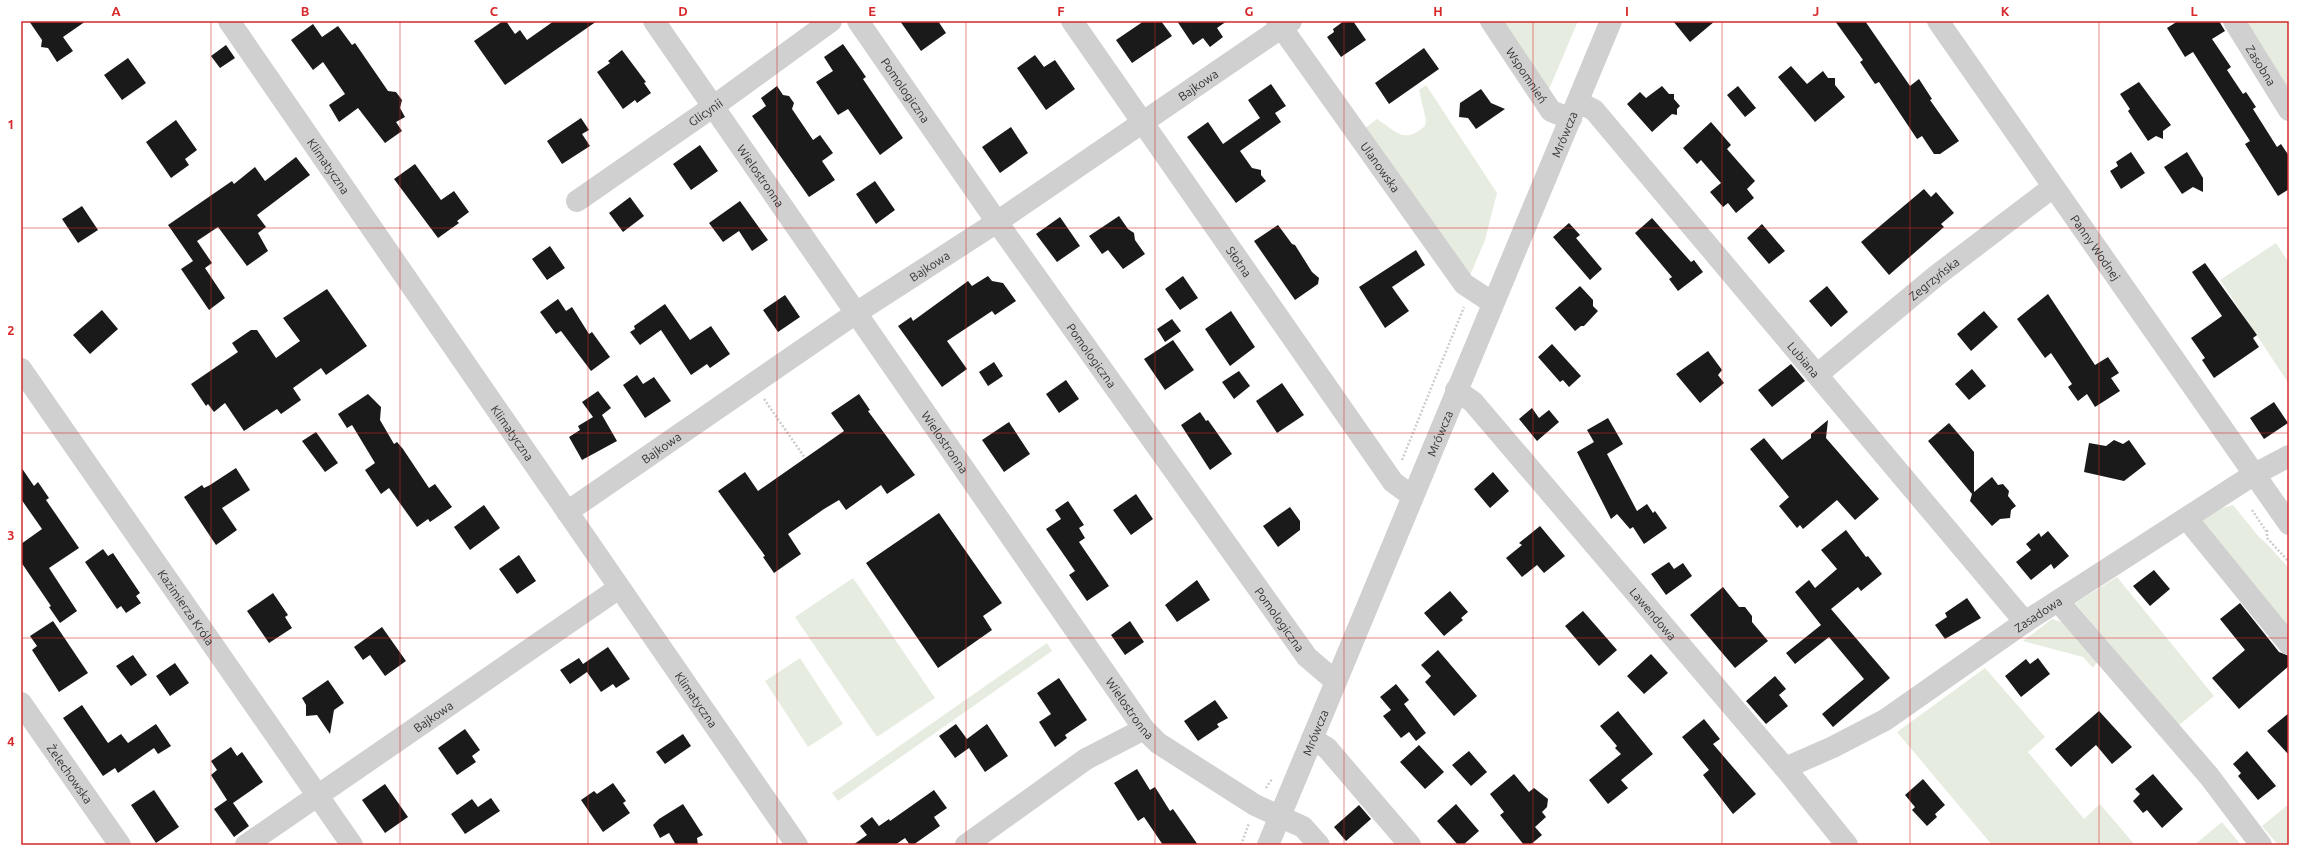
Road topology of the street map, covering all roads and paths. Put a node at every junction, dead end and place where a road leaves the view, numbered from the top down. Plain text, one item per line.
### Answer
1 (229, 21) edge
2 (654, 21) edge
3 (831, 21) edge
4 (858, 21) edge
5 (1072, 21) edge
6 (1491, 21) edge
7 (1611, 21) edge
8 (1938, 21) edge
9 (2234, 21) edge
10 (1283, 23) edge
11 (714, 106) junction
12 (1575, 110) junction
13 (2289, 110) edge
14 (1141, 122) junction
15 (2053, 187) junction
16 (577, 201) dead end
17 (997, 222) junction
18 (1471, 291) junction
19 (1493, 303) junction
20 (856, 313) junction
21 (21, 369) edge
22 (1818, 374) junction
23 (1456, 390) junction
24 (763, 397) dead end
25 (2289, 456) edge
26 (805, 458) dead end
27 (2253, 475) junction
28 (1393, 482) junction
29 (1412, 496) junction
30 (2250, 506) dead end
31 (567, 512) junction
32 (2187, 519) junction
33 (2279, 526) edge
34 (2266, 531) junction
35 (2289, 562) edge
36 (620, 588) junction
37 (2058, 601) junction
38 (2025, 622) junction
39 (2289, 644) edge
40 (1335, 682) junction
41 (21, 703) edge
42 (1144, 729) junction
43 (1312, 739) junction
44 (1785, 768) junction
45 (1274, 775) dead end
46 (318, 795) junction
47 (1255, 805) junction
48 (1280, 817) junction
49 (1841, 841) edge
50 (120, 845) edge
51 (246, 845) edge
52 (352, 845) edge
53 (797, 845) edge
54 (966, 845) edge
55 (1241, 845) edge
56 (1268, 845) edge
57 (1319, 845) edge
58 (1410, 845) edge
59 (2260, 845) edge

1 - 31 street, Klimatyczna
2 - 11 street, Wielostronna
3 - 11 street, Glicynii
4 - 17 street, Pomologiczna
5 - 14 street, Słotna
6 - 12 street, Wspomnień
7 - 12 street, Mrówcza
8 - 15 street, Panny Wodnej
9 - 13 street, Zasobna
10 - 14 street, Bajkowa
10 - 18 street, Ulanowska
11 - 16 street, Glicynii
11 - 20 street, Wielostronna
12 - 19 street, Mrówcza
12 - 22 street, Lubiana
14 - 17 street, Bajkowa
14 - 28 street, Słotna
15 - 22 street, Zegrzyńska
15 - 27 street, Panny Wodnej
17 - 20 street, Bajkowa
17 - 40 street, Pomologiczna
18 - 19 street, Ulanowska
18 - 28 path
19 - 23 street, Mrówcza
20 - 31 street, Bajkowa
20 - 42 street, Wielostronna
21 - 46 street, Kazimierza Króla
22 - 38 street, Lubiana
23 - 29 street, Mrówcza
23 - 44 street, Lawendowa
24 - 26 path
25 - 27 street, Zasadowa
27 - 32 street, Zasadowa
27 - 33 street, Panny Wodnej
28 - 29 street, Słotna
29 - 40 street, Mrówcza
30 - 34 path
31 - 36 street, Klimatyczna
32 - 37 street, Zasadowa
32 - 39 street
33 - 34 path
34 - 35 path
36 - 46 street, Bajkowa
36 - 53 street, Klimatyczna
37 - 38 street, Zasadowa
37 - 59 street
38 - 44 street, Zasadowa
40 - 43 street, Mrówcza
41 - 50 street, Żelechowska
42 - 47 street, Wielostronna
42 - 54 street
43 - 48 street, Mrówcza
43 - 58 street
44 - 49 street, Lawendowa
45 - 47 path
46 - 51 street, Bajkowa
46 - 52 street, Kazimierza Króla
47 - 48 street, Wielostronna
47 - 55 path
48 - 56 street, Mrówcza
48 - 57 street, Wielostronna

